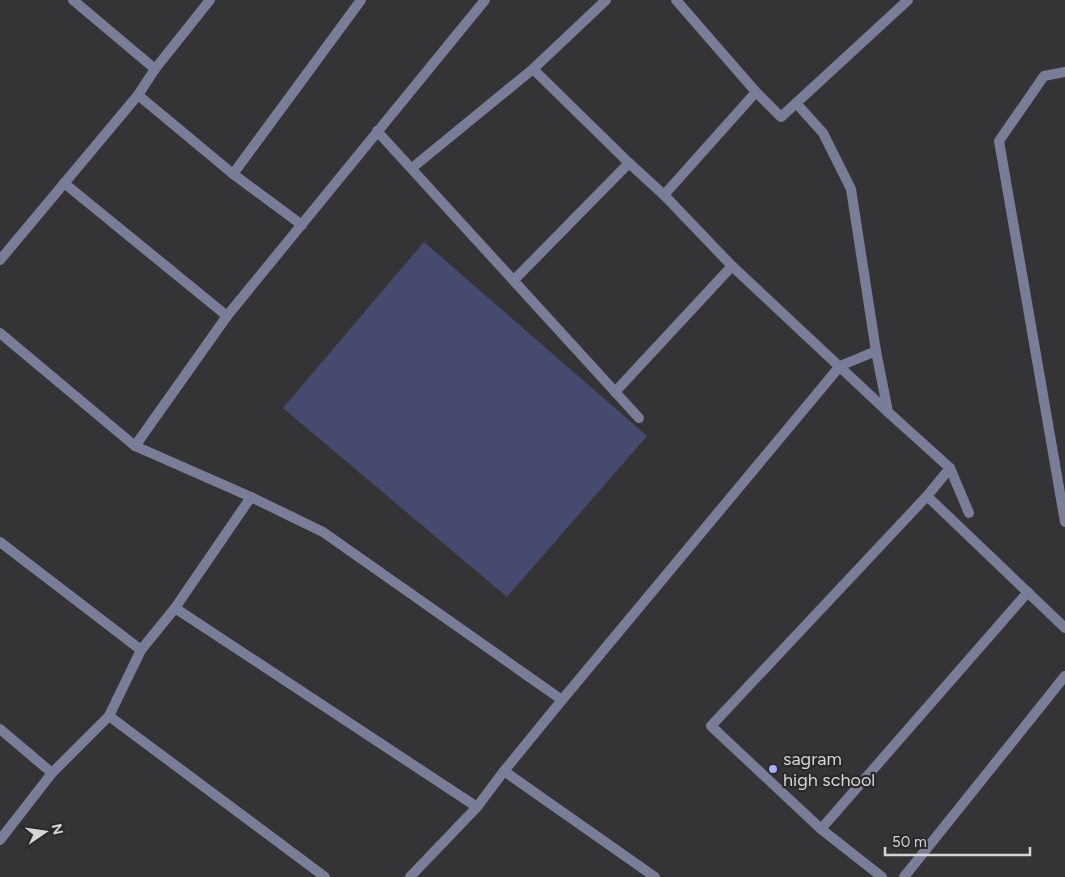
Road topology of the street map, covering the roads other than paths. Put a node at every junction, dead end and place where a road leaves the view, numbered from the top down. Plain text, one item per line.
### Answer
1 (72, 0) edge
2 (210, 0) edge
3 (361, 0) edge
4 (485, 0) edge
5 (606, 0) edge
6 (676, 0) edge
7 (908, 0) edge
8 (155, 69) junction
9 (533, 69) junction
10 (1065, 72) edge
11 (756, 92) junction
12 (138, 96) junction
13 (796, 103) junction
14 (378, 131) junction
15 (629, 163) junction
16 (412, 168) junction
17 (233, 174) junction
18 (64, 183) junction
19 (664, 196) junction
20 (302, 225) junction
21 (0, 260) edge
22 (732, 266) junction
23 (514, 280) junction
24 (227, 316) junction
25 (0, 334) edge
26 (876, 351) junction
27 (840, 366) junction
28 (616, 392) junction
29 (888, 412) junction
30 (639, 418) dead end
31 (135, 446) junction
32 (950, 468) junction
33 (251, 496) junction
34 (927, 496) junction
35 (969, 513) dead end
36 (1065, 522) edge
37 (0, 542) edge
38 (1028, 592) junction
39 (175, 608) junction
40 (1065, 628) edge
41 (141, 650) junction
42 (1065, 676) edge
43 (562, 700) junction
44 (109, 716) junction
45 (0, 729) edge
46 (504, 771) junction
47 (52, 773) junction
48 (477, 807) junction
49 (822, 829) junction
50 (0, 840) edge
51 (914, 864) junction
52 (326, 877) edge
53 (410, 877) edge
54 (655, 877) edge
55 (882, 877) edge
56 (904, 877) edge
57 (910, 877) edge

1 - 8 street
2 - 8 street
3 - 17 street
4 - 14 street
5 - 9 street
6 - 11 street
7 - 13 street
8 - 12 street
9 - 15 street
9 - 16 street
10 - 36 street
11 - 13 street
11 - 19 street
12 - 17 street
12 - 18 street
13 - 26 street
14 - 16 street
14 - 20 street
15 - 19 street
15 - 23 street
16 - 23 street
17 - 20 street
18 - 21 street
18 - 24 street
19 - 22 street
20 - 24 street
22 - 27 street
22 - 28 street
23 - 28 street
24 - 31 street
25 - 31 street
26 - 27 street
26 - 29 street
27 - 29 street
27 - 43 street
28 - 30 street
29 - 32 street
31 - 33 street
32 - 34 street
32 - 35 street
33 - 39 street
33 - 43 street
34 - 38 street
34 - 49 street
37 - 41 street
38 - 40 street
38 - 49 street
39 - 41 street
39 - 48 street
41 - 44 street
42 - 51 street
43 - 46 street
44 - 47 street
44 - 52 street
45 - 47 street
46 - 48 street
46 - 54 street
47 - 50 street
48 - 53 street
49 - 55 street
51 - 56 street
51 - 57 street

